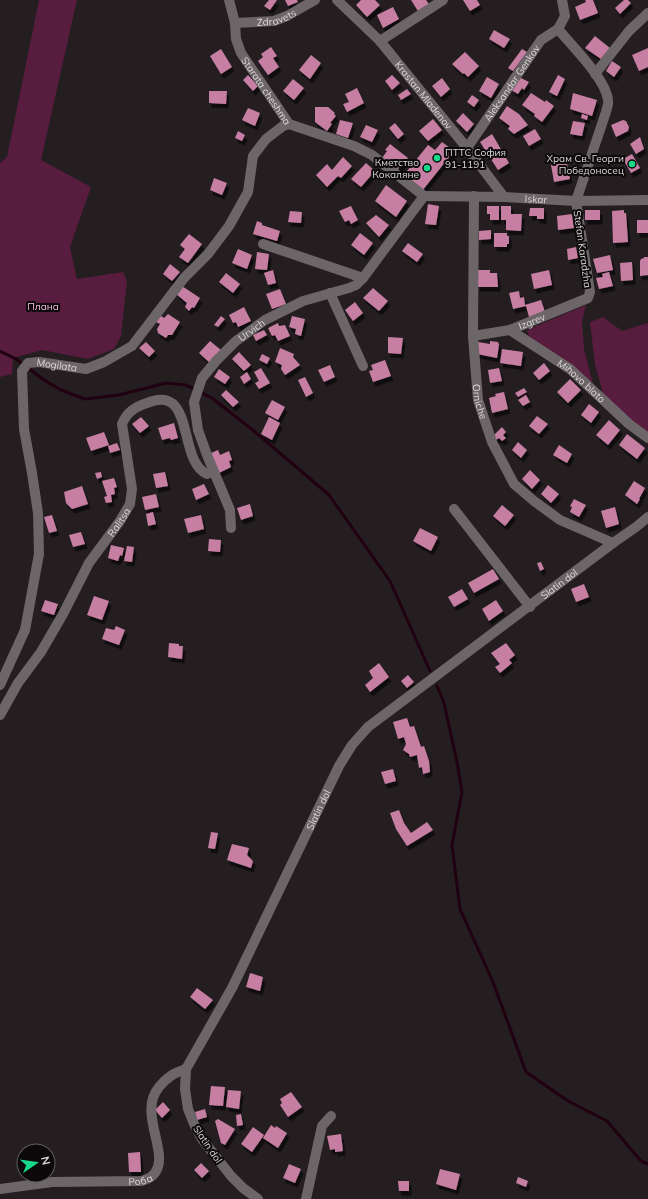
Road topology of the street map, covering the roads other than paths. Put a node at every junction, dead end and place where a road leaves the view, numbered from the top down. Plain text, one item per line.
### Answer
1 (229, 0) edge
2 (314, 0) edge
3 (337, 0) edge
4 (443, 0) edge
5 (562, 0) edge
6 (648, 13) edge
7 (235, 23) junction
8 (558, 29) junction
9 (380, 41) junction
10 (595, 74) junction
11 (289, 124) junction
12 (467, 148) junction
13 (424, 196) junction
14 (474, 196) junction
15 (504, 197) junction
16 (648, 200) edge
17 (576, 201) junction
18 (263, 244) dead end
19 (363, 278) junction
20 (330, 293) junction
21 (588, 298) joint
22 (510, 330) junction
23 (473, 336) junction
24 (364, 366) dead end
25 (648, 438) edge
26 (213, 471) junction
27 (454, 509) dead end
28 (648, 517) edge
29 (231, 528) dead end
30 (612, 543) junction
31 (530, 607) junction
32 (0, 685) edge
33 (0, 715) edge
34 (186, 1069) junction
35 (331, 1116) dead end
36 (0, 1189) edge
37 (258, 1199) edge
38 (306, 1199) edge

1 - 7 street, Starata cheshma
2 - 7 street, Zdravets
3 - 9 street, Krastan Mladenov
4 - 9 street
5 - 8 street
6 - 10 street
7 - 11 street, Starata cheshma
8 - 10 street, Stefan Karadzha
8 - 12 street, Aleksandar Genkov
9 - 12 street, Krastan Mladenov
10 - 17 street, Stefan Karadzha
11 - 13 street, Starata cheshma
11 - 32 street, Mogilata
12 - 15 street, Krastan Mladenov
13 - 14 street, Iskar
13 - 19 street, Urvich
14 - 15 street, Iskar
14 - 23 street, Orniche
15 - 17 street, Iskar
16 - 17 street, Iskar
17 - 21 street, Stefan Karadzha
18 - 19 street
19 - 20 street, Urvich
20 - 24 street
20 - 26 street, Urvich
21 - 22 street, Izgrev
22 - 23 street, Izgrev
22 - 25 street, Mihovo blato
23 - 30 street, Orniche
26 - 29 street, Urvich
26 - 33 street, Ralitsa
27 - 31 street
28 - 30 street, Slatin dol
30 - 31 street, Slatin dol
31 - 34 street, Slatin dol
34 - 36 street, Роба
34 - 37 street, Slatin dol
35 - 38 street

